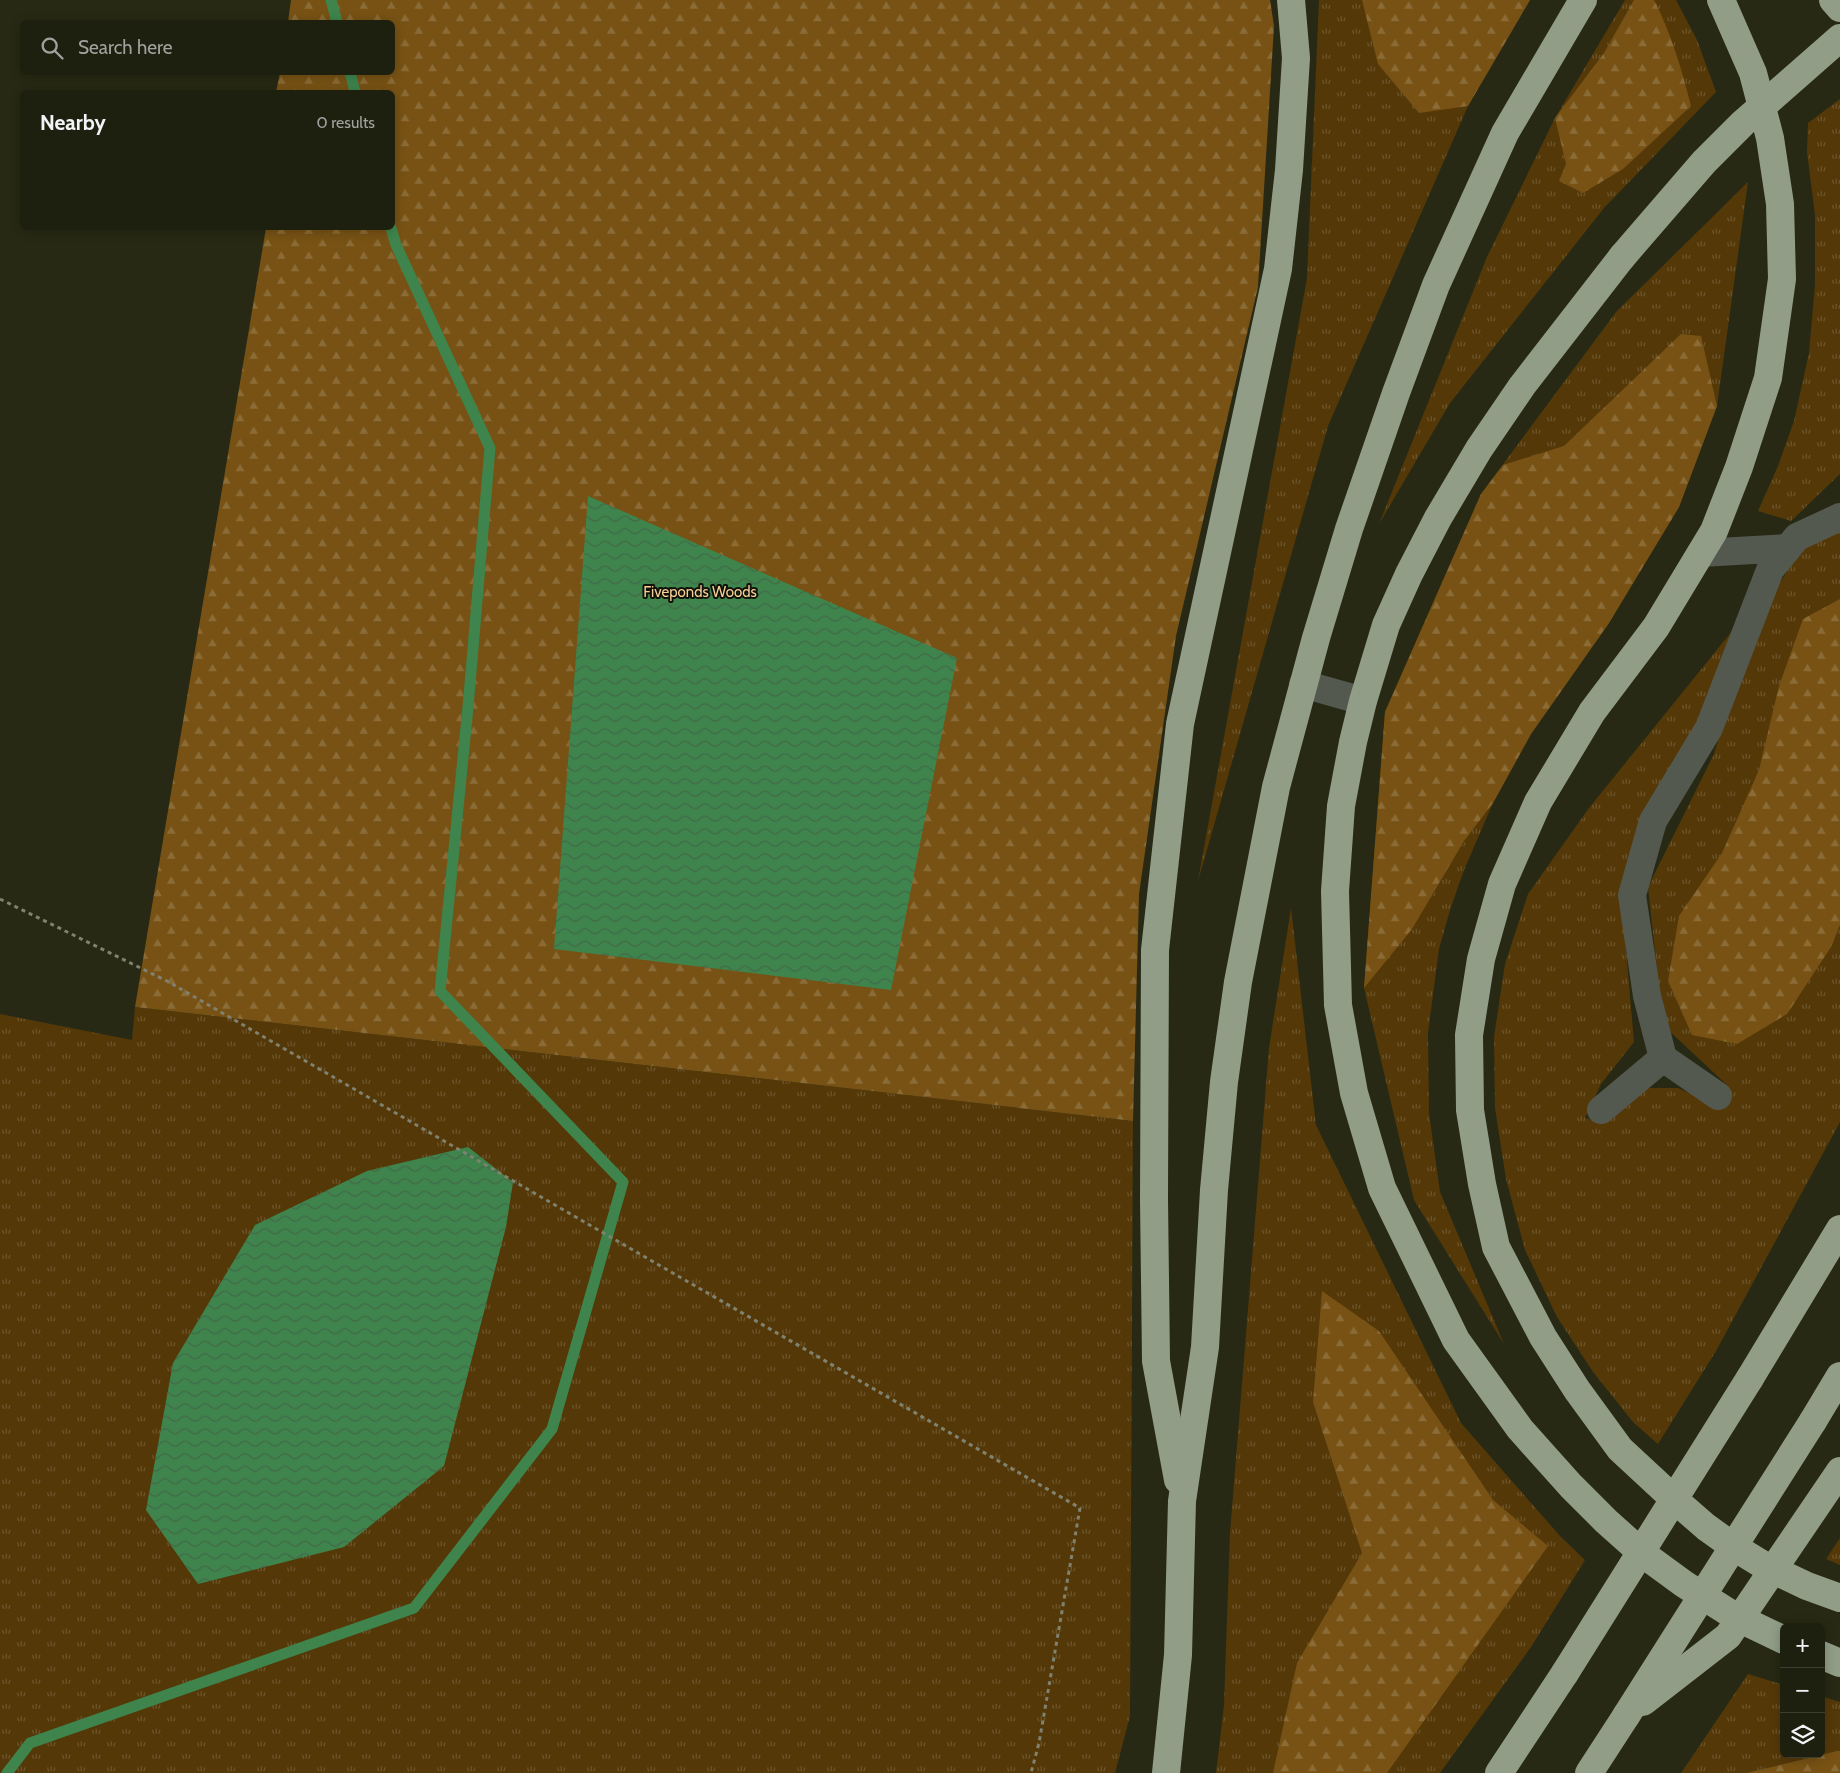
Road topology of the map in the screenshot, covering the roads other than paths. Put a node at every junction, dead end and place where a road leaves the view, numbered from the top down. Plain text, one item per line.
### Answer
1 (1291, 0) edge
2 (1583, 0) edge
3 (1721, 0) edge
4 (1833, 0) edge
5 (1840, 8) edge
6 (1840, 38) edge
7 (1840, 517) edge
8 (1787, 548) junction
9 (1701, 553) junction
10 (1303, 684) junction
11 (1363, 701) junction
12 (1663, 1058) junction
13 (1718, 1096) dead end
14 (1601, 1110) dead end
15 (1840, 1229) edge
16 (1840, 1376) edge
17 (1840, 1471) edge
18 (1182, 1501) junction
19 (1765, 1566) junction
20 (1840, 1598) edge
21 (1736, 1617) junction
22 (1780, 1638) edge
23 (1825, 1657) edge
24 (1840, 1663) edge
25 (1626, 1716) junction
26 (1166, 1773) edge
27 (1498, 1773) edge
28 (1588, 1773) edge

1 - 18 highway
2 - 10 highway
3 - 9 highway
4 - 5 highway
6 - 11 highway, bridge
7 - 8 lane
8 - 9 lane
8 - 12 lane
9 - 19 highway
10 - 11 lane
10 - 18 highway
11 - 21 highway
12 - 13 lane
12 - 14 lane
15 - 27 highway, bridge
16 - 25 highway, bridge
17 - 25 highway, bridge
18 - 26 highway
19 - 20 highway
19 - 21 lane
21 - 22 highway
23 - 24 highway
25 - 28 highway

